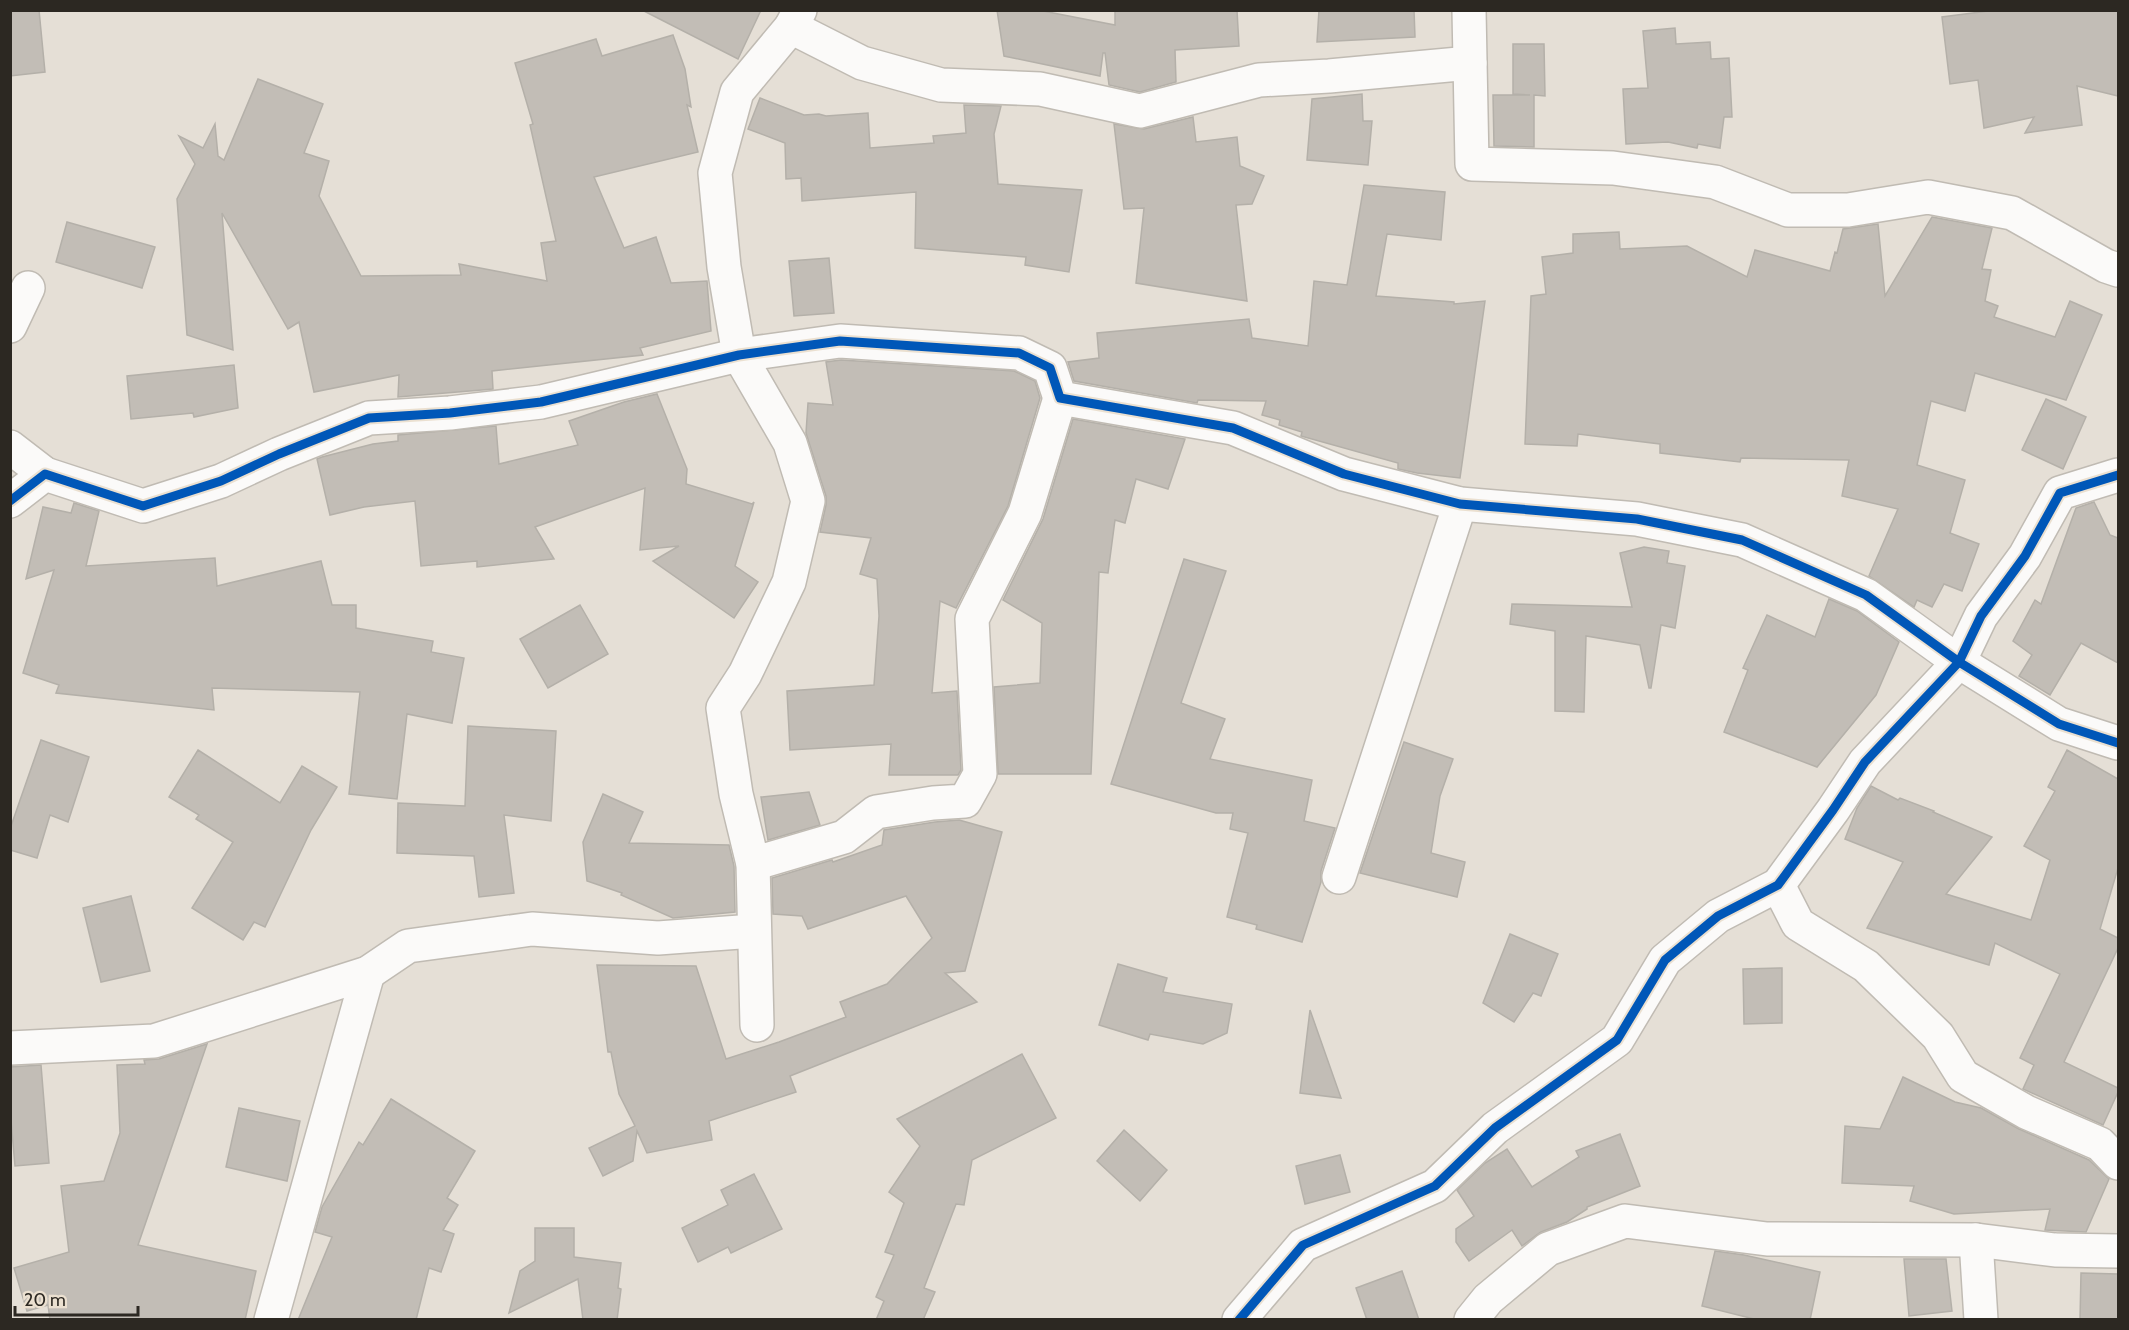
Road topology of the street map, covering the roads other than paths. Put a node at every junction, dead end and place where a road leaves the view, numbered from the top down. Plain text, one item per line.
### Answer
1 (1469, 10) edge
2 (796, 19) edge
3 (1470, 63) junction
4 (2118, 270) edge
5 (28, 288) dead end
6 (10, 326) edge
7 (739, 355) junction
8 (1060, 398) junction
9 (10, 447) edge
10 (45, 474) junction
11 (2118, 475) edge
12 (10, 501) edge
13 (1460, 504) junction
14 (1959, 662) junction
15 (2118, 743) edge
16 (753, 864) junction
17 (1339, 878) dead end
18 (1778, 885) junction
19 (754, 932) junction
20 (368, 973) junction
21 (757, 1025) dead end
22 (10, 1048) edge
23 (2118, 1163) edge
24 (1976, 1240) junction
25 (2118, 1251) edge
26 (271, 1320) edge
27 (1239, 1320) edge
28 (1471, 1320) edge
29 (1981, 1320) edge

1 - 3 street
2 - 3 street
2 - 7 street
3 - 4 street
5 - 6 street
7 - 8 street
7 - 10 street
7 - 16 street
8 - 13 street
8 - 16 street
9 - 10 street
10 - 12 street
11 - 14 street
13 - 14 street
13 - 17 street
14 - 15 street
14 - 18 street
16 - 19 street
18 - 23 street
18 - 27 street
19 - 20 street
19 - 21 street
20 - 22 street
20 - 26 street
24 - 25 street
24 - 28 street
24 - 29 street

